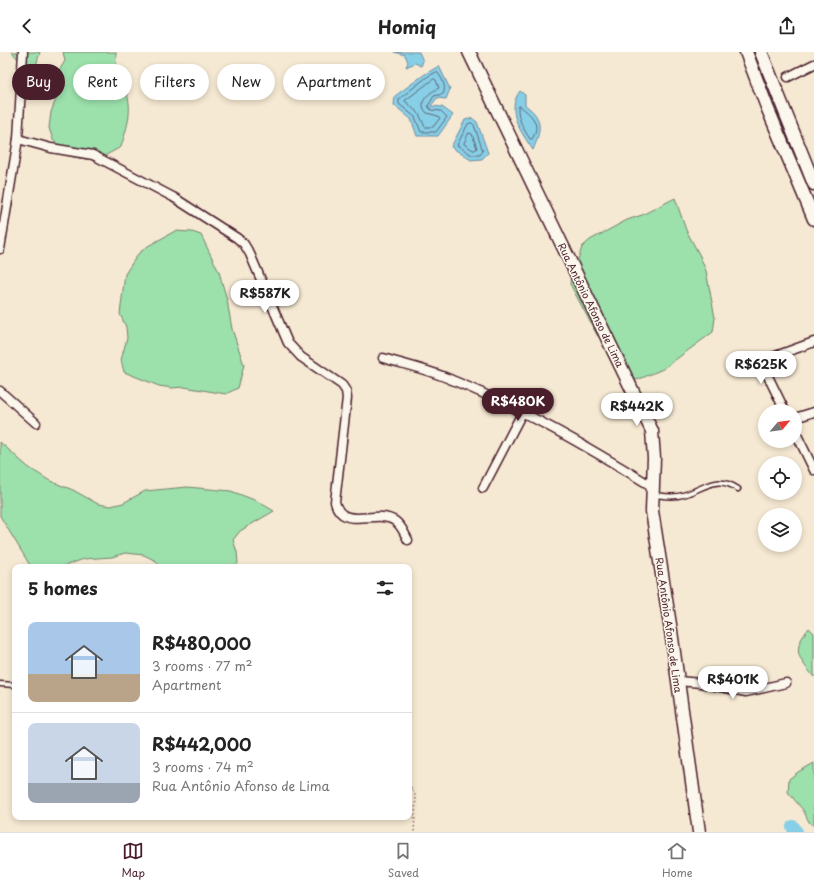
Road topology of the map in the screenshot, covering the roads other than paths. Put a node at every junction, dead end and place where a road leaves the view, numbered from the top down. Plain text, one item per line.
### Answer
1 (23, 52) edge
2 (469, 52) edge
3 (746, 52) edge
4 (761, 52) edge
5 (814, 64) edge
6 (788, 77) dead end
7 (18, 139) junction
8 (814, 184) edge
9 (814, 219) edge
10 (0, 250) edge
11 (814, 342) edge
12 (383, 358) dead end
13 (0, 391) edge
14 (782, 404) edge
15 (814, 412) edge
16 (522, 413) junction
17 (802, 416) edge
18 (36, 423) dead end
19 (802, 445) edge
20 (814, 470) edge
21 (484, 488) dead end
22 (738, 489) dead end
23 (653, 491) junction
24 (408, 540) dead end
25 (678, 681) junction
26 (786, 683) dead end
27 (0, 684) edge
28 (12, 685) edge
29 (699, 832) edge

1 - 7 street
2 - 23 main road, Rua Antônio Afonso de Lima
3 - 9 main road
4 - 8 main road
5 - 6 street
7 - 10 street
7 - 24 street
11 - 14 street
12 - 16 street
13 - 18 street
15 - 17 street
16 - 21 street
16 - 23 street
19 - 20 street
22 - 23 lane
23 - 25 main road, Rua Antônio Afonso de Lima
25 - 26 street
25 - 29 main road, Rua Antônio Afonso de Lima
27 - 28 lane

